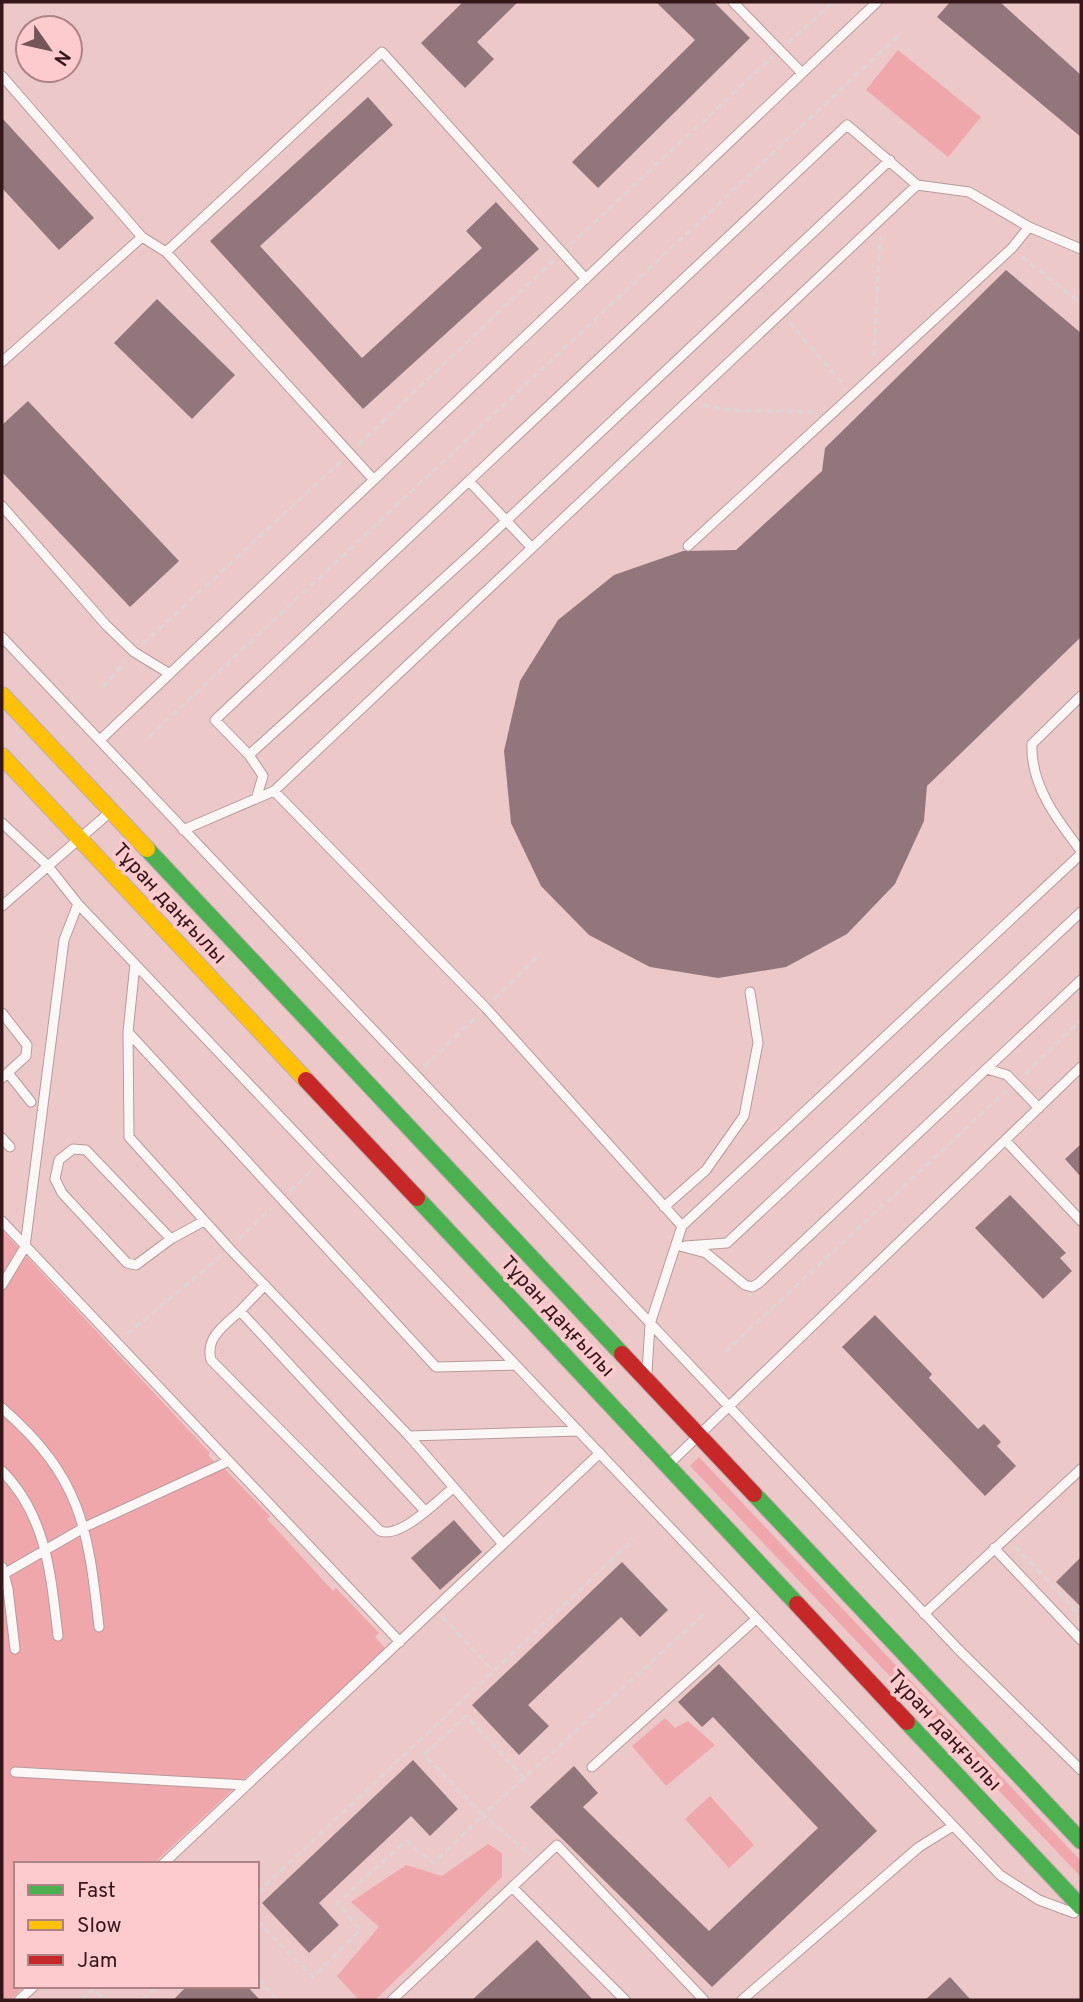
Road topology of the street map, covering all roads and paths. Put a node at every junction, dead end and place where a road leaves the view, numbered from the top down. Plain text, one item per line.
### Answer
1 (733, 2) edge
2 (833, 2) edge
3 (877, 2) edge
4 (901, 33) dead end
5 (780, 50) junction
6 (802, 73) junction
7 (2, 76) edge
8 (890, 160) junction
9 (917, 185) junction
10 (880, 220) junction
11 (1029, 226) junction
12 (142, 237) junction
13 (1012, 248) junction
14 (1081, 249) edge
15 (166, 252) junction
16 (562, 253) junction
17 (586, 279) junction
18 (1081, 303) edge
19 (781, 313) junction
20 (2, 362) edge
21 (873, 375) junction
22 (852, 395) junction
23 (687, 402) junction
24 (833, 412) junction
25 (349, 453) junction
26 (374, 480) junction
27 (469, 481) junction
28 (2, 506) edge
29 (508, 519) junction
30 (688, 545) dead end
31 (533, 548) junction
32 (2, 636) edge
33 (134, 652) junction
34 (170, 674) junction
35 (103, 687) dead end
36 (2, 695) edge
37 (1081, 696) edge
38 (149, 737) dead end
39 (100, 740) junction
40 (249, 755) junction
41 (2, 756) edge
42 (274, 791) junction
43 (256, 799) junction
44 (111, 811) junction
45 (2, 823) edge
46 (183, 830) junction
47 (81, 839) junction
48 (1081, 853) edge
49 (47, 865) junction
50 (78, 904) junction
51 (2, 906) edge
52 (1081, 912) edge
53 (135, 964) junction
54 (1081, 980) edge
55 (750, 992) dead end
56 (2, 1013) edge
57 (1081, 1020) edge
58 (128, 1032) junction
59 (1081, 1067) edge
60 (987, 1069) junction
61 (5, 1076) edge
62 (1015, 1083) junction
63 (31, 1102) dead end
64 (1039, 1108) junction
65 (2, 1138) edge
66 (1005, 1140) junction
67 (10, 1147) dead end
68 (322, 1161) junction
69 (282, 1199) junction
70 (664, 1207) junction
71 (2, 1221) edge
72 (204, 1221) junction
73 (1081, 1221) edge
74 (682, 1226) junction
75 (171, 1239) junction
76 (679, 1246) junction
77 (25, 1247) junction
78 (230, 1249) junction
79 (265, 1284) junction
80 (2, 1285) edge
81 (240, 1311) junction
82 (650, 1324) junction
83 (118, 1343) junction
84 (725, 1352) dead end
85 (516, 1365) junction
86 (647, 1379) junction
87 (728, 1406) junction
88 (2, 1408) edge
89 (579, 1431) junction
90 (699, 1435) junction
91 (409, 1436) junction
92 (600, 1453) junction
93 (229, 1461) junction
94 (668, 1464) junction
95 (1081, 1469) edge
96 (2, 1471) edge
97 (453, 1488) junction
98 (425, 1511) junction
99 (85, 1527) junction
100 (1006, 1537) junction
101 (633, 1540) dead end
102 (503, 1544) junction
103 (994, 1548) junction
104 (46, 1550) junction
105 (3, 1571) edge
106 (435, 1609) junction
107 (704, 1614) dead end
108 (925, 1614) junction
109 (1081, 1616) edge
110 (755, 1619) junction
111 (99, 1627) dead end
112 (58, 1636) dead end
113 (1081, 1640) edge
114 (400, 1642) junction
115 (15, 1648) dead end
116 (494, 1671) junction
117 (592, 1767) dead end
118 (1081, 1770) edge
119 (15, 1772) dead end
120 (524, 1778) junction
121 (246, 1786) junction
122 (483, 1815) junction
123 (953, 1826) junction
124 (1081, 1841) edge
125 (539, 1861) junction
126 (165, 1862) edge
127 (513, 1888) junction
128 (259, 1891) edge
129 (1081, 1907) edge
130 (1081, 1916) edge
131 (259, 1923) edge
132 (259, 1981) edge
133 (32, 1988) edge
134 (156, 1988) edge
135 (19, 2000) edge
136 (81, 2000) edge
137 (105, 2000) edge
138 (143, 2000) edge
139 (278, 2000) edge
140 (392, 2000) edge
141 (625, 2000) edge
142 (704, 2000) edge
143 (742, 2000) edge

1 - 5 lane
2 - 5 path
3 - 6 lane
4 - 38 path
5 - 6 lane
5 - 16 path
6 - 17 lane
7 - 12 lane
8 - 9 lane
8 - 27 lane
8 - 29 lane
9 - 10 lane
9 - 11 lane
10 - 19 lane
10 - 21 path
11 - 13 lane
11 - 14 lane
12 - 15 lane
12 - 20 lane
13 - 18 path
13 - 21 lane
15 - 16 lane
15 - 25 lane
16 - 17 lane
16 - 25 path
17 - 26 lane
19 - 22 path
19 - 23 lane
21 - 22 lane
22 - 24 lane
23 - 24 path
23 - 31 lane
24 - 30 lane
25 - 26 lane
25 - 33 path
26 - 34 lane
27 - 29 lane
27 - 40 lane
28 - 33 lane
29 - 31 lane
29 - 40 lane
31 - 42 lane
32 - 39 lane
33 - 34 lane
33 - 35 path
34 - 39 lane
36 - 44 main road, Тұран даңғылы
37 - 48 lane
39 - 46 lane
40 - 43 lane
41 - 47 main road, Тұран даңғылы
42 - 43 lane
42 - 70 lane
43 - 46 lane
44 - 47 lane
44 - 86 main road, Тұран даңғылы
45 - 49 lane
46 - 82 lane
47 - 49 lane
47 - 94 main road, Тұран даңғылы
48 - 74 lane
49 - 50 lane
49 - 51 lane
50 - 53 lane
50 - 77 lane
52 - 76 lane
53 - 58 lane
53 - 68 lane
54 - 60 lane
55 - 70 lane
56 - 61 lane
57 - 62 path
58 - 69 lane
58 - 72 lane
59 - 64 lane
60 - 62 lane
60 - 76 lane
61 - 63 lane
62 - 64 lane
62 - 84 path
64 - 66 lane
65 - 67 lane
66 - 73 lane
66 - 87 lane
68 - 69 path
68 - 85 lane
69 - 78 path
69 - 85 lane
70 - 74 lane
71 - 77 lane
72 - 75 lane
72 - 78 lane
74 - 76 lane
75 - 75 lane
76 - 82 lane
77 - 80 lane
77 - 83 lane
78 - 79 lane
78 - 83 path
79 - 81 lane
79 - 91 lane
81 - 98 lane
81 - 98 lane
82 - 86 lane
82 - 87 lane
83 - 93 lane
85 - 89 lane
86 - 90 main road, Тұран даңғылы
87 - 90 lane
87 - 108 lane
88 - 99 lane
89 - 91 lane
89 - 92 lane
90 - 94 lane
90 - 124 main road, Тұран даңғылы
91 - 97 lane
92 - 102 lane
92 - 110 lane
93 - 99 lane
93 - 114 lane
94 - 129 main road, Тұран даңғылы
95 - 100 lane
96 - 104 lane
97 - 98 lane
97 - 102 lane
99 - 104 lane
99 - 111 lane
100 - 103 lane
100 - 109 path
101 - 116 path
102 - 106 lane
103 - 108 lane
103 - 113 lane
104 - 105 lane
104 - 112 lane
105 - 115 lane
106 - 114 lane
106 - 116 path
107 - 120 path
108 - 118 lane
110 - 117 lane
110 - 123 lane
114 - 121 lane
116 - 128 path
119 - 121 lane
120 - 122 path
120 - 122 path
121 - 126 lane
122 - 125 path
122 - 131 path
123 - 130 lane
123 - 143 lane
125 - 127 lane
125 - 142 lane
127 - 140 lane
127 - 141 lane
132 - 139 path
133 - 135 lane
134 - 138 path
136 - 137 path

